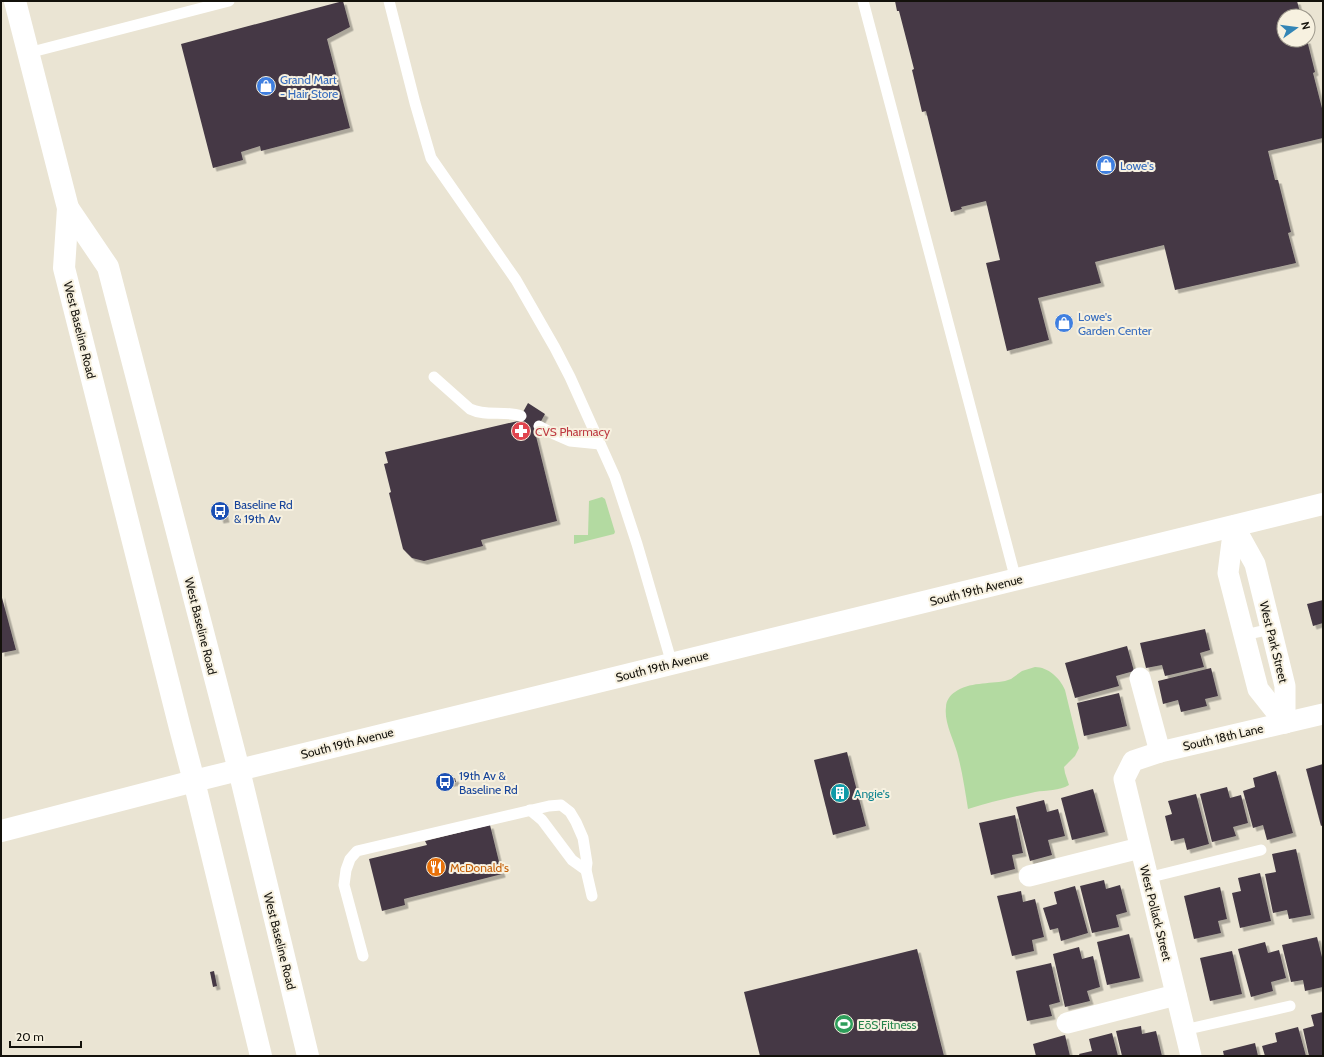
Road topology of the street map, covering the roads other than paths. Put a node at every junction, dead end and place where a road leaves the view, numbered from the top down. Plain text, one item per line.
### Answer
1 (15, 1) edge
2 (229, 1) edge
3 (389, 1) edge
4 (863, 1) edge
5 (28, 53) junction
6 (68, 208) junction
7 (434, 378) dead end
8 (521, 416) dead end
9 (539, 426) dead end
10 (600, 444) junction
11 (1323, 504) edge
12 (1234, 526) junction
13 (1016, 580) junction
14 (1271, 629) junction
15 (1244, 635) junction
16 (672, 664) junction
17 (1140, 678) dead end
18 (1323, 714) edge
19 (1285, 723) junction
20 (1160, 752) junction
21 (239, 770) junction
22 (1128, 770) joint
23 (194, 781) junction
24 (530, 810) junction
25 (1, 831) edge
26 (1140, 848) junction
27 (1261, 850) dead end
28 (586, 870) junction
29 (1029, 876) dead end
30 (1147, 878) junction
31 (592, 896) dead end
32 (363, 956) dead end
33 (1176, 995) junction
34 (1290, 1006) dead end
35 (1067, 1023) dead end
36 (1184, 1030) junction
37 (262, 1056) edge
38 (308, 1056) edge
39 (1191, 1056) edge

1 - 5 main road, West Baseline Road
2 - 5 lane
3 - 10 lane
4 - 13 lane
5 - 6 main road, West Baseline Road
6 - 21 main road, West Baseline Road
6 - 23 main road, West Baseline Road
7 - 8 lane
9 - 10 lane
10 - 16 lane
11 - 12 main road, South 19th Avenue
12 - 13 main road, South 19th Avenue
12 - 14 street, West Park Street
12 - 15 street
13 - 16 main road, South 19th Avenue
14 - 15 lane
14 - 19 street, West Park Street
15 - 19 street
16 - 21 main road, South 19th Avenue
17 - 20 street
18 - 19 street, South 18th Lane
19 - 20 street, South 18th Lane
20 - 22 street, South 18th Lane
21 - 23 main road, South 19th Avenue
21 - 38 main road, West Baseline Road
22 - 26 street, West Pollack Street
23 - 25 main road, South 19th Avenue
23 - 37 main road, West Baseline Road
24 - 28 lane
24 - 28 lane
24 - 32 lane
26 - 29 street
26 - 30 street, West Pollack Street
27 - 30 lane
28 - 31 lane
30 - 33 street, West Pollack Street
33 - 35 street
33 - 36 street, West Pollack Street
34 - 36 lane
36 - 39 street, West Pollack Street

